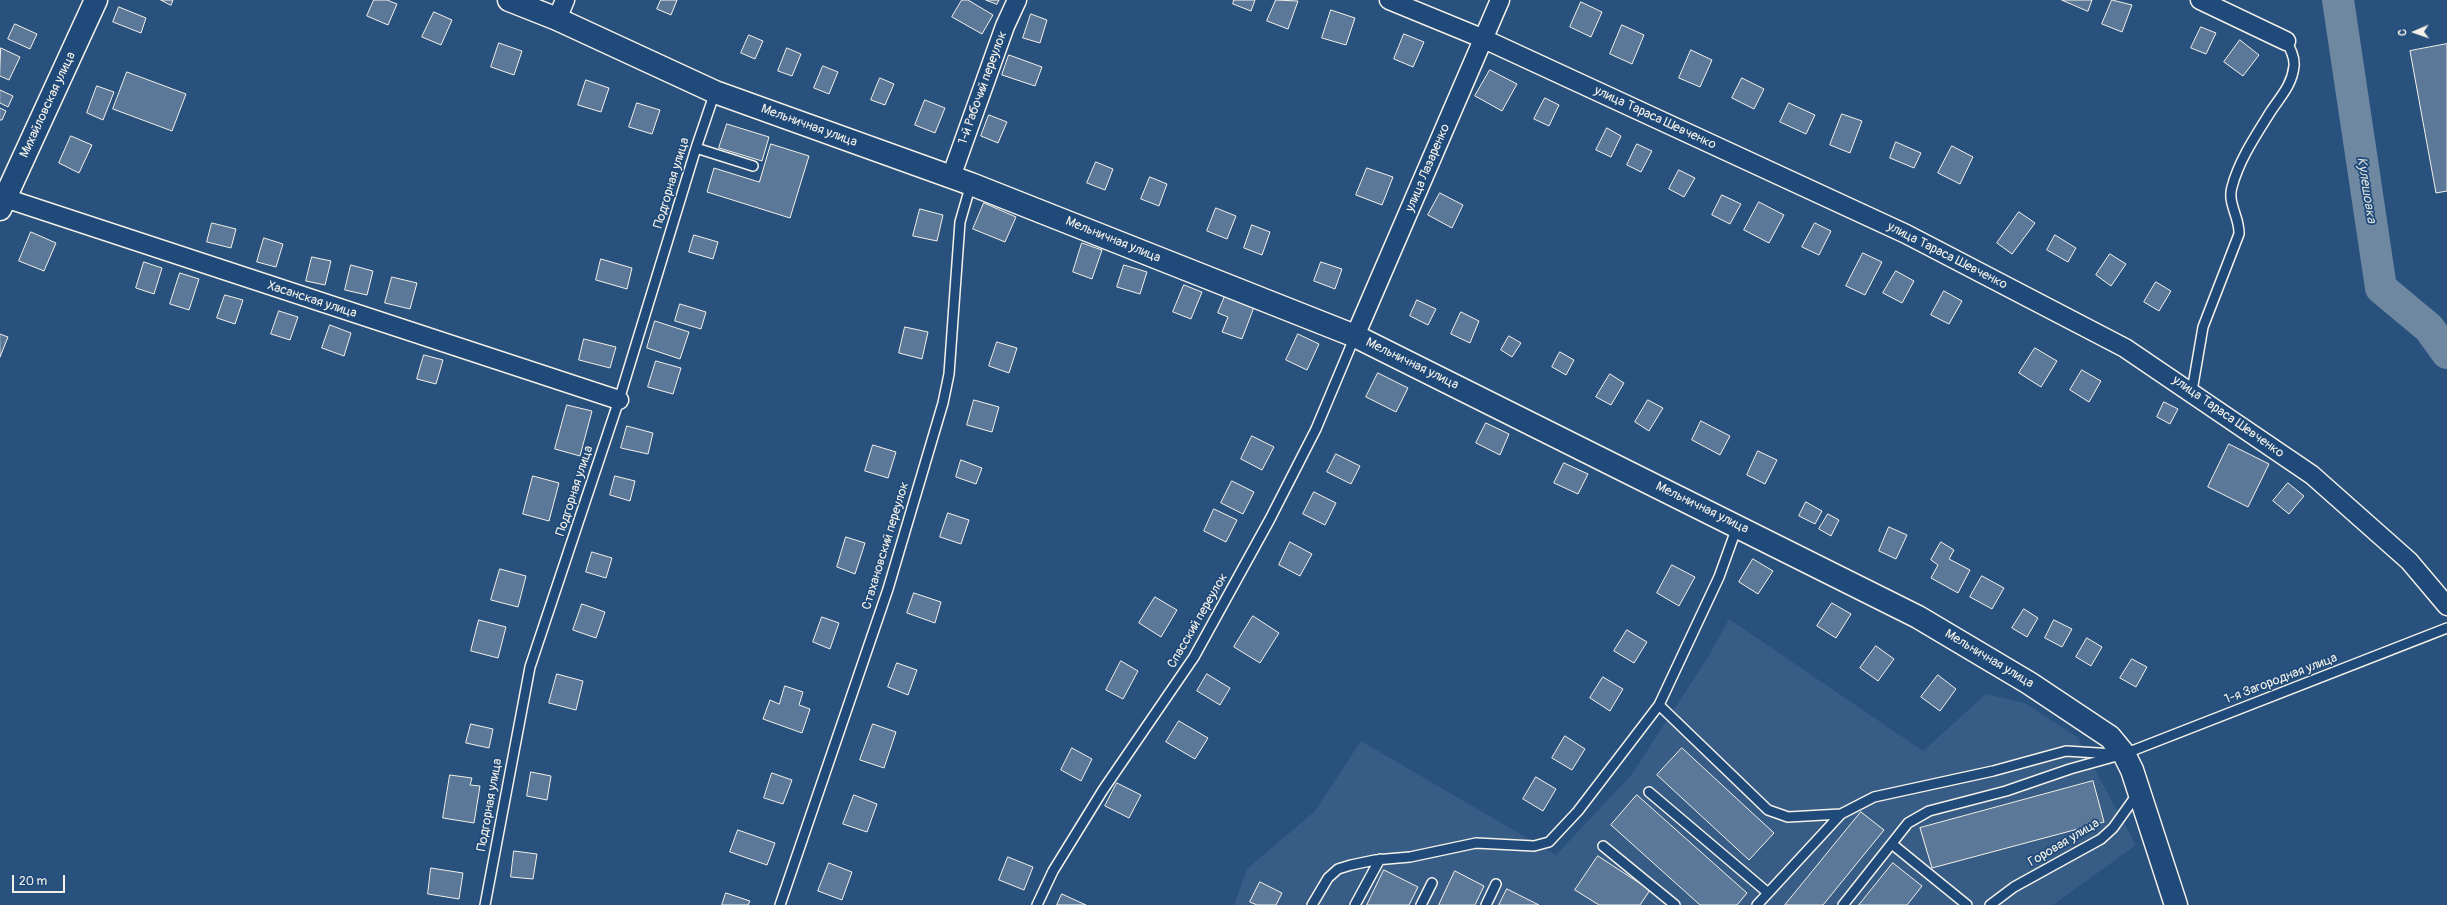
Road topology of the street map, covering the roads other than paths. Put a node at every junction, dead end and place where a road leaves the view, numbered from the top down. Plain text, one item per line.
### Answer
1 (96, 0) edge
2 (509, 0) edge
3 (1017, 0) edge
4 (1389, 0) edge
5 (1500, 0) edge
6 (2200, 0) edge
7 (561, 10) edge
8 (1484, 39) junction
9 (2286, 41) joint
10 (715, 92) junction
11 (696, 148) junction
12 (753, 166) dead end
13 (961, 181) junction
14 (3, 203) edge
15 (1355, 336) junction
16 (2192, 391) junction
17 (619, 400) junction
18 (1738, 525) junction
19 (2447, 606) edge
20 (2447, 628) edge
21 (1659, 705) junction
22 (2124, 754) junction
23 (1649, 792) dead end
24 (2139, 792) junction
25 (1841, 814) junction
26 (1892, 844) junction
27 (1603, 846) dead end
28 (1380, 859) junction
29 (1432, 883) dead end
30 (1496, 884) dead end
31 (1767, 892) junction
32 (1664, 901) edge
33 (485, 905) edge
34 (780, 905) edge
35 (1037, 905) edge
36 (1312, 905) edge
37 (1355, 905) edge
38 (1421, 905) edge
39 (1486, 905) edge
40 (1675, 905) edge
41 (1756, 905) edge
42 (1843, 905) edge
43 (1967, 905) edge
44 (1990, 905) edge
45 (2176, 905) edge

1 - 14 main road, Михайловская улица
2 - 7 main road, Мельничная улица
3 - 13 street, 1-й Рабочий переулок
4 - 8 street, улица Тараса Шевченко
5 - 8 street, улица Лазаренко
6 - 9 street
7 - 10 main road, Мельничная улица
8 - 15 street, улица Лазаренко
8 - 16 street, улица Тараса Шевченко
9 - 16 lane
10 - 11 lane, Подгорная улица
10 - 13 main road, Мельничная улица
11 - 12 lane
11 - 17 lane, Подгорная улица
13 - 15 main road, Мельничная улица
13 - 34 lane, Стахановский переулок
14 - 17 street, Хасанская улица
15 - 18 main road, Мельничная улица
15 - 35 lane, Спасский переулок
16 - 19 street, улица Тараса Шевченко
17 - 33 lane, Подгорная улица
18 - 21 lane
18 - 22 main road, Мельничная улица
20 - 22 lane, 1-я Загородная улица
21 - 25 lane
21 - 28 lane
22 - 24 main road, Мельничная улица
22 - 25 lane
22 - 26 lane, 1-я Загородная улица
23 - 31 lane
24 - 44 lane, Горовая улица
24 - 45 main road, Мельничная улица
25 - 31 lane
26 - 42 lane, 1-я Загородная улица
26 - 43 lane
27 - 32 lane
28 - 36 lane
28 - 37 lane
29 - 38 lane
30 - 39 lane
31 - 41 lane
32 - 40 lane

